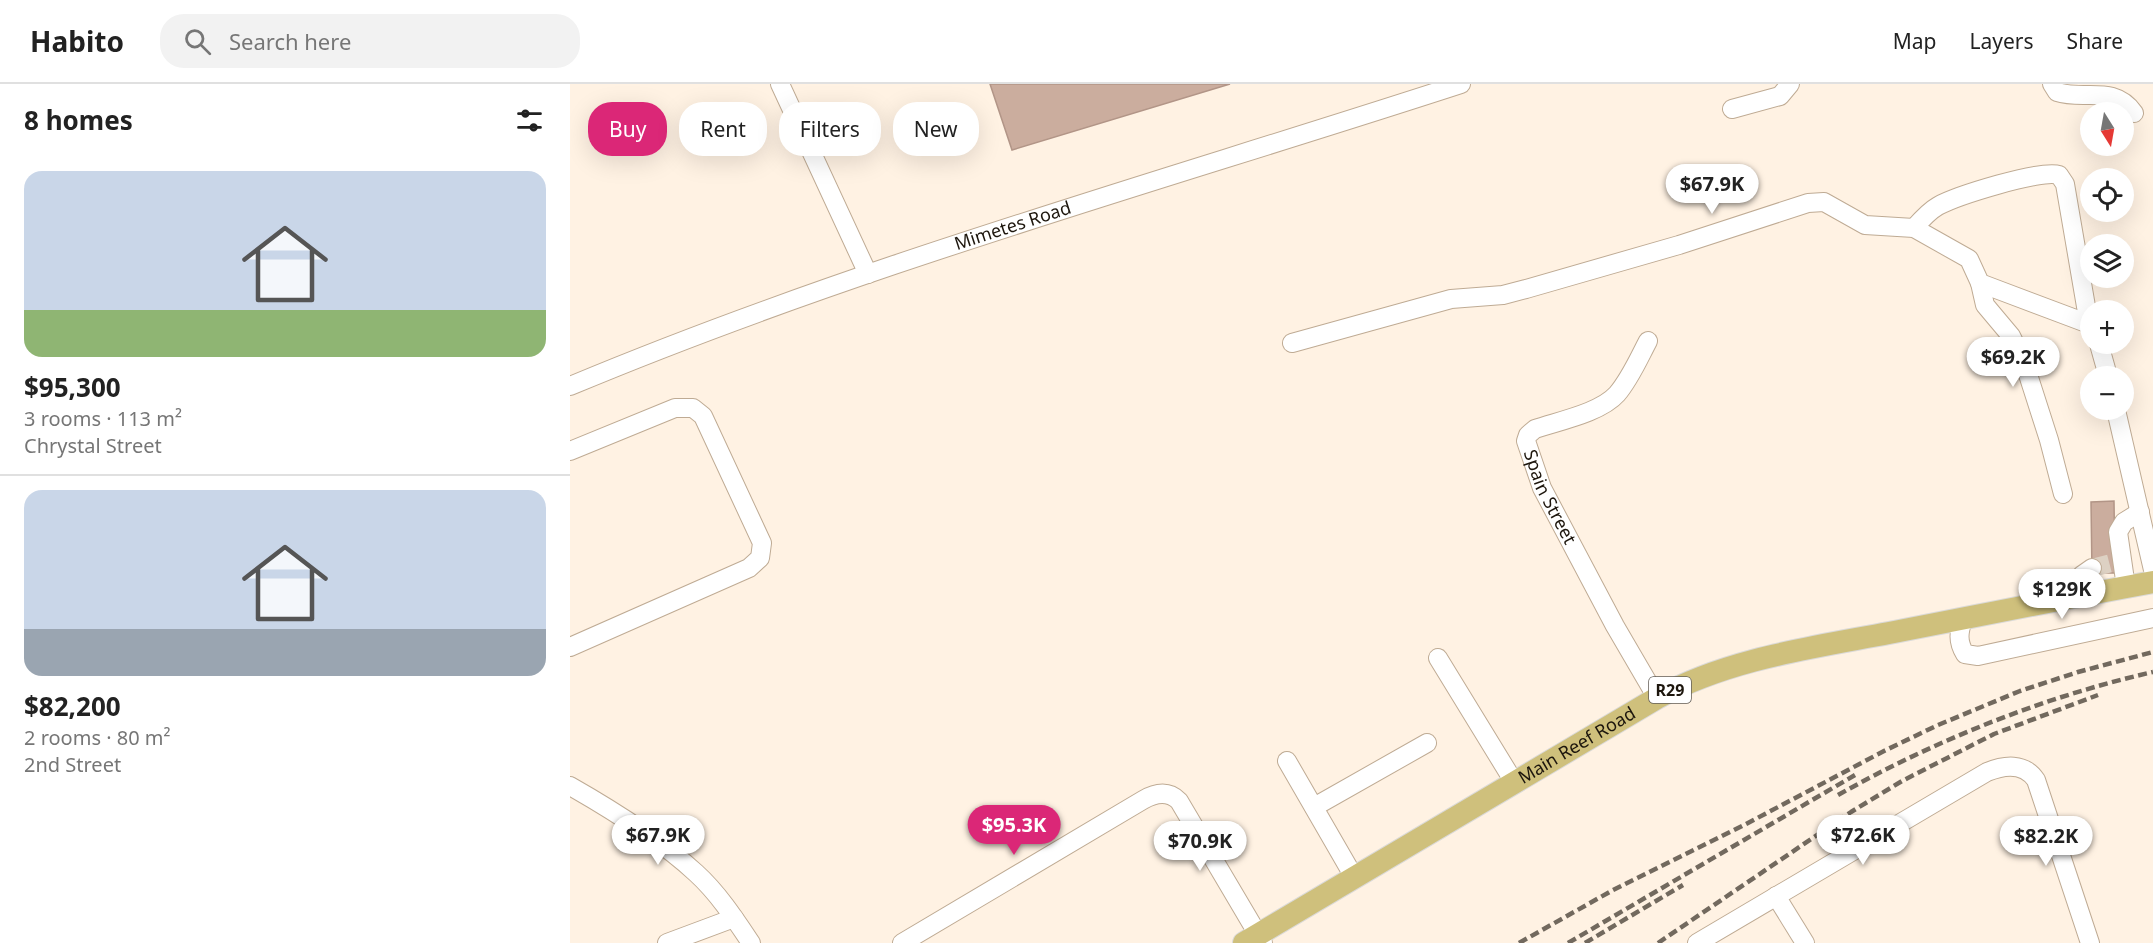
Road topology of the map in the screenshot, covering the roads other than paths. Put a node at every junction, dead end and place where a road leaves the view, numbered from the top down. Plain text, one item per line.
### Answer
1 (780, 84) edge
2 (1461, 84) edge
3 (1790, 84) edge
4 (2052, 84) edge
5 (2099, 88) edge
6 (2126, 102) edge
7 (1732, 109) dead end
8 (1914, 228) junction
9 (868, 274) junction
10 (1980, 283) junction
11 (2085, 300) edge
12 (2080, 322) edge
13 (1648, 341) dead end
14 (1292, 343) dead end
15 (570, 386) edge
16 (2118, 420) edge
17 (570, 451) edge
18 (2063, 494) dead end
19 (2140, 512) junction
20 (2092, 568) dead end
21 (2153, 570) edge
22 (2153, 582) edge
23 (2126, 587) junction
24 (2080, 595) junction
25 (2153, 618) edge
26 (1963, 619) junction
27 (570, 646) edge
28 (1438, 658) dead end
29 (1657, 698) junction
30 (1427, 743) dead end
31 (1287, 761) dead end
32 (1514, 782) junction
33 (570, 786) edge
34 (1314, 807) junction
35 (1354, 877) junction
36 (1776, 896) junction
37 (734, 918) junction
38 (1255, 940) edge
39 (667, 943) edge
40 (751, 943) edge
41 (902, 943) edge
42 (1697, 943) edge
43 (1805, 943) edge
44 (2090, 943) edge

1 - 9 street
2 - 9 street, Mimetes Road
3 - 7 street
4 - 5 street
5 - 6 street
8 - 10 street
8 - 11 street
8 - 14 street
9 - 15 street, Mimetes Road
10 - 12 street
10 - 18 street
13 - 29 street, Spain Street
16 - 19 street
17 - 27 street
19 - 21 street
19 - 23 street
20 - 24 street
22 - 23 main road, Main Reef Road / R29
23 - 24 main road, Main Reef Road / R29
24 - 26 main road, Main Reef Road / R29
25 - 26 street
26 - 29 main road, Main Reef Road / R29
28 - 32 street
29 - 32 main road, Main Reef Road / R29
30 - 34 street
31 - 34 street
32 - 35 main road, Main Reef Road / R29
33 - 37 street
34 - 35 street
35 - 38 main road, Main Reef Road / R29
36 - 42 street
36 - 43 street
36 - 44 street
37 - 39 street
37 - 40 street
38 - 41 street

